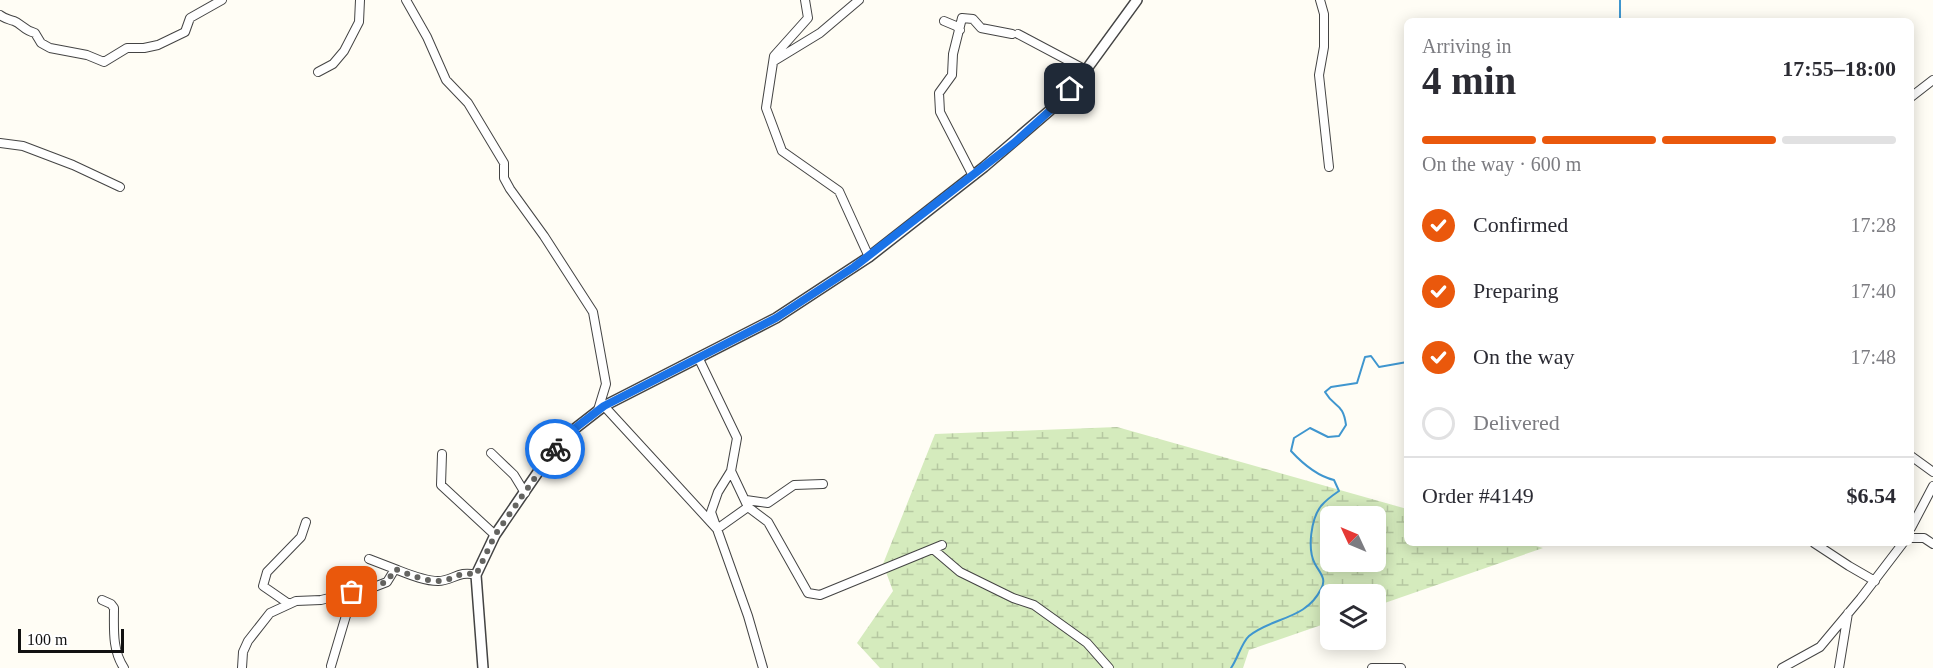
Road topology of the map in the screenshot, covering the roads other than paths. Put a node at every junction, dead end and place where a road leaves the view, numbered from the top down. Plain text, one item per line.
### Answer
1 (222, 0) edge
2 (360, 0) edge
3 (406, 0) edge
4 (805, 0) edge
5 (859, 0) edge
6 (1137, 0) edge
7 (1320, 0) edge
8 (0, 15) edge
9 (944, 21) dead end
10 (960, 30) junction
11 (773, 62) junction
12 (1086, 70) junction
13 (318, 72) dead end
14 (1933, 80) edge
15 (1914, 95) edge
16 (0, 143) edge
17 (1329, 167) dead end
18 (973, 176) junction
19 (120, 188) dead end
20 (869, 257) junction
21 (699, 359) junction
22 (601, 408) junction
23 (491, 453) dead end
24 (442, 454) dead end
25 (1914, 458) edge
26 (731, 471) junction
27 (1933, 472) edge
28 (823, 484) dead end
29 (1933, 486) edge
30 (525, 493) junction
31 (747, 504) junction
32 (306, 522) dead end
33 (1914, 522) edge
34 (717, 529) junction
35 (495, 535) junction
36 (1914, 538) edge
37 (1933, 544) edge
38 (942, 545) dead end
39 (1819, 546) edge
40 (1901, 546) edge
41 (933, 549) junction
42 (369, 559) dead end
43 (395, 569) junction
44 (476, 575) junction
45 (1875, 580) junction
46 (352, 592) junction
47 (102, 600) dead end
48 (289, 604) junction
49 (1849, 611) junction
50 (331, 666) dead end
51 (124, 668) edge
52 (242, 668) edge
53 (483, 668) edge
54 (763, 668) edge
55 (1109, 668) edge
56 (1372, 668) edge
57 (1401, 668) edge
58 (1782, 668) edge
59 (1839, 668) edge

1 - 8 street
2 - 13 street
3 - 22 street
4 - 11 street
5 - 11 street
6 - 12 street
7 - 17 street
9 - 10 street
10 - 12 street
10 - 18 street
11 - 20 street
12 - 18 street
14 - 15 street
16 - 19 street
18 - 20 street
20 - 21 street
21 - 22 street
21 - 26 street
22 - 30 street
22 - 34 street
23 - 30 street
24 - 35 street
25 - 27 street
26 - 31 street
26 - 34 street
28 - 31 street
29 - 33 street
30 - 35 street
31 - 34 street
31 - 41 street
32 - 48 street
34 - 54 street
35 - 44 street
36 - 37 street
38 - 41 street
39 - 45 street
40 - 45 street
41 - 55 street
42 - 43 street
43 - 44 street
43 - 46 street
44 - 53 street
45 - 49 street
46 - 48 street
46 - 50 street
47 - 51 street
48 - 52 street
49 - 58 street
49 - 59 street
56 - 57 street

